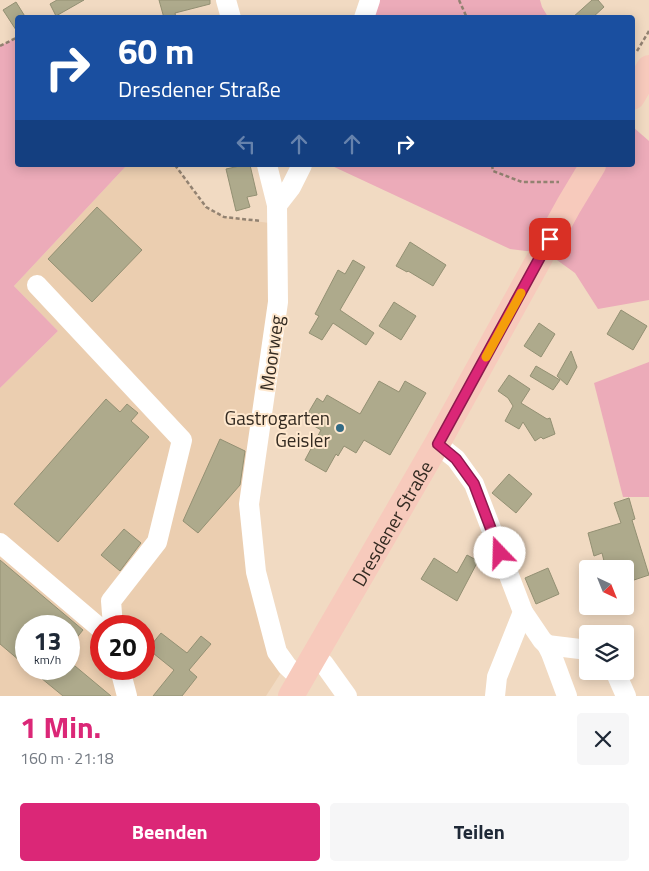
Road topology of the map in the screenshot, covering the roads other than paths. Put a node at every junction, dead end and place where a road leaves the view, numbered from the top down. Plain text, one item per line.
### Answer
1 (226, 0) edge
2 (370, 0) edge
3 (230, 15) edge
4 (365, 15) edge
5 (643, 60) edge
6 (635, 86) edge
7 (267, 167) edge
8 (301, 167) edge
9 (591, 167) edge
10 (277, 215) junction
11 (37, 285) dead end
12 (438, 444) junction
13 (0, 543) edge
14 (523, 612) junction
15 (112, 615) edge
16 (90, 620) edge
17 (547, 645) junction
18 (579, 649) edge
19 (302, 677) edge
20 (123, 680) edge
21 (619, 680) edge
22 (336, 687) edge
23 (127, 696) edge
24 (347, 696) edge
25 (495, 696) edge
26 (567, 696) edge
27 (626, 696) edge

1 - 3 street
2 - 4 street
5 - 6 main road
7 - 10 street, Moorweg
8 - 10 street
9 - 12 main road, Dresdener Straße
10 - 19 street, Moorweg
11 - 15 street
12 - 14 street
12 - 19 main road, Dresdener Straße
13 - 16 street
14 - 17 street
14 - 25 street
17 - 18 street
17 - 26 street
19 - 22 street, Moorweg
20 - 23 street
21 - 27 street
22 - 24 street, Moorweg

